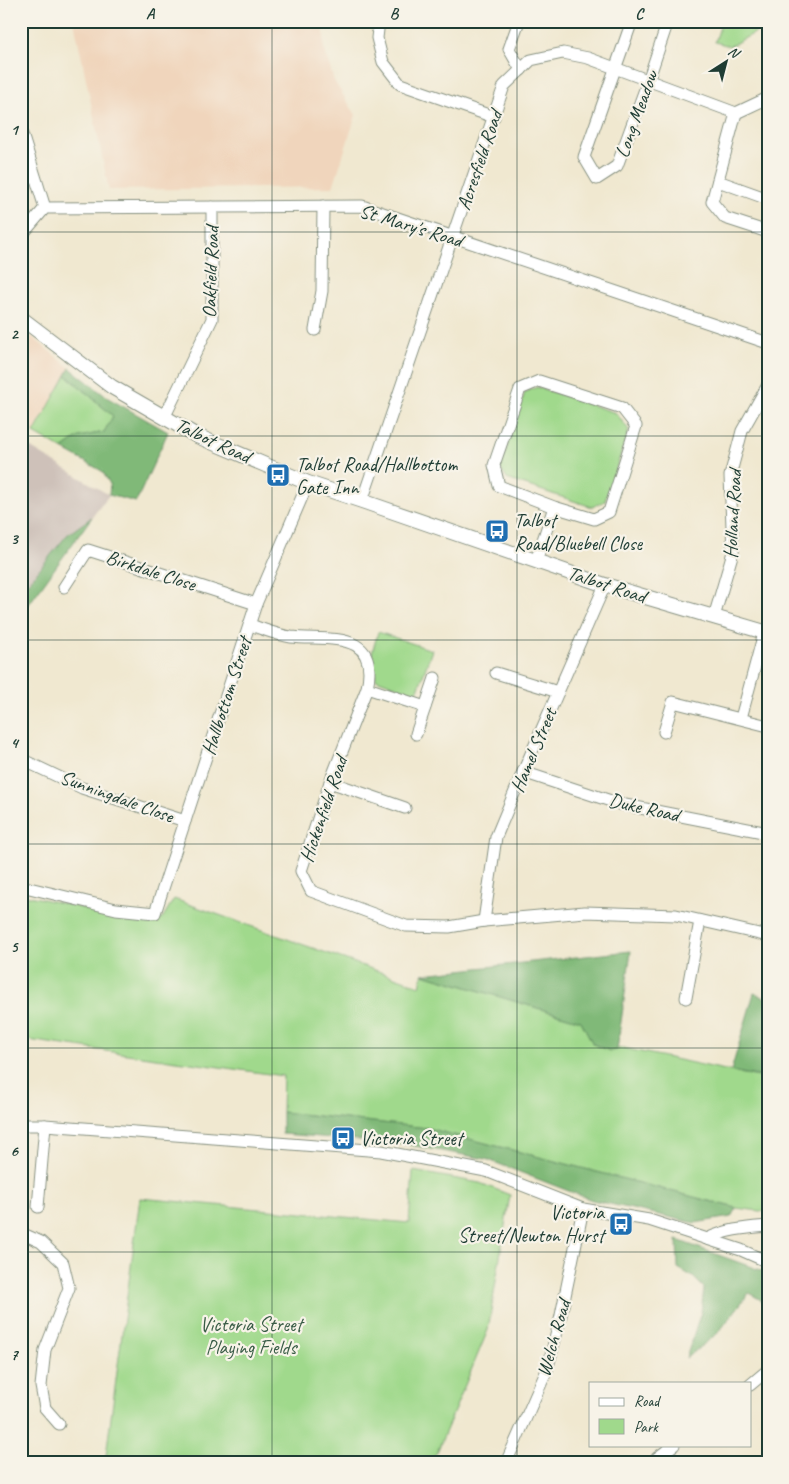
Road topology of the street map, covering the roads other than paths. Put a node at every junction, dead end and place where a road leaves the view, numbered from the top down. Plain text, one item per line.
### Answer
1 (379, 21) edge
2 (520, 21) edge
3 (632, 21) edge
4 (665, 21) edge
5 (615, 68) junction
6 (521, 70) junction
7 (648, 80) junction
8 (768, 98) edge
9 (736, 113) junction
10 (494, 117) junction
11 (21, 131) edge
12 (718, 182) junction
13 (768, 199) edge
14 (323, 206) junction
15 (212, 207) junction
16 (45, 208) junction
17 (768, 232) edge
18 (21, 236) edge
19 (452, 238) junction
20 (21, 318) edge
21 (315, 330) dead end
22 (768, 343) edge
23 (766, 390) edge
24 (164, 418) junction
25 (308, 483) junction
26 (362, 501) junction
27 (554, 507) junction
28 (536, 561) junction
29 (605, 585) junction
30 (64, 587) dead end
31 (256, 604) junction
32 (714, 618) junction
33 (250, 625) junction
34 (766, 633) edge
35 (496, 673) dead end
36 (435, 678) dead end
37 (367, 688) junction
38 (558, 692) junction
39 (425, 707) junction
40 (740, 718) junction
41 (768, 726) edge
42 (664, 732) dead end
43 (416, 734) dead end
44 (21, 759) edge
45 (523, 772) junction
46 (330, 782) junction
47 (405, 808) dead end
48 (185, 821) junction
49 (768, 833) edge
50 (21, 886) edge
51 (484, 921) junction
52 (700, 921) junction
53 (768, 936) edge
54 (686, 998) dead end
55 (21, 1125) edge
56 (44, 1125) junction
57 (38, 1207) dead end
58 (583, 1209) junction
59 (768, 1226) edge
60 (21, 1233) edge
61 (707, 1239) junction
62 (768, 1262) edge
63 (768, 1370) edge
64 (752, 1383) edge
65 (59, 1424) dead end
66 (673, 1446) edge
67 (506, 1463) edge
68 (655, 1463) edge

1 - 10 street
2 - 6 street
3 - 5 street, Long Meadow
4 - 7 street, Long Meadow
5 - 6 street, Acresfield Road
5 - 7 street, Acresfield Road
5 - 7 street, Long Meadow
6 - 10 street, Acresfield Road
7 - 9 street, Acresfield Road
8 - 9 street
9 - 12 street
10 - 19 street, Acresfield Road
11 - 16 street
12 - 13 street
12 - 17 street
14 - 15 street, St Mary's Road
14 - 19 street, St Mary's Road
14 - 21 street
15 - 16 street, St Mary's Road
15 - 24 street, Oakfield Road
16 - 18 street
19 - 22 street, St Mary's Road
19 - 26 street, Acresfield Road
20 - 24 street, Talbot Road
23 - 32 street, Holland Road
24 - 25 street, Talbot Road
25 - 26 street, Talbot Road
25 - 31 street, Hallbottom Street
26 - 28 street, Talbot Road
27 - 27 street
27 - 28 street
28 - 29 street, Talbot Road
29 - 32 street, Talbot Road
29 - 38 street, Hamel Street
30 - 31 street, Birkdale Close
31 - 33 street, Hallbottom Street
32 - 34 street, Talbot Road
33 - 37 street, Hickenfield Road
33 - 48 street, Hallbottom Street
34 - 40 street
35 - 38 street
36 - 39 street
37 - 39 street
37 - 46 street, Hickenfield Road
38 - 45 street, Hamel Street
39 - 43 street
40 - 41 street
40 - 42 street
44 - 48 street, Sunningdale Close
45 - 49 street, Duke Road
45 - 51 street, Hamel Street
46 - 47 street
46 - 51 street, Hickenfield Road
48 - 50 street, Hallbottom Street
51 - 52 street, Hickenfield Road
52 - 53 street, Hickenfield Road
52 - 54 street
55 - 56 street
56 - 57 street
56 - 58 street
58 - 61 street
58 - 67 street, Welch Road
59 - 61 street
60 - 65 street
61 - 62 street
63 - 64 street
66 - 68 street

